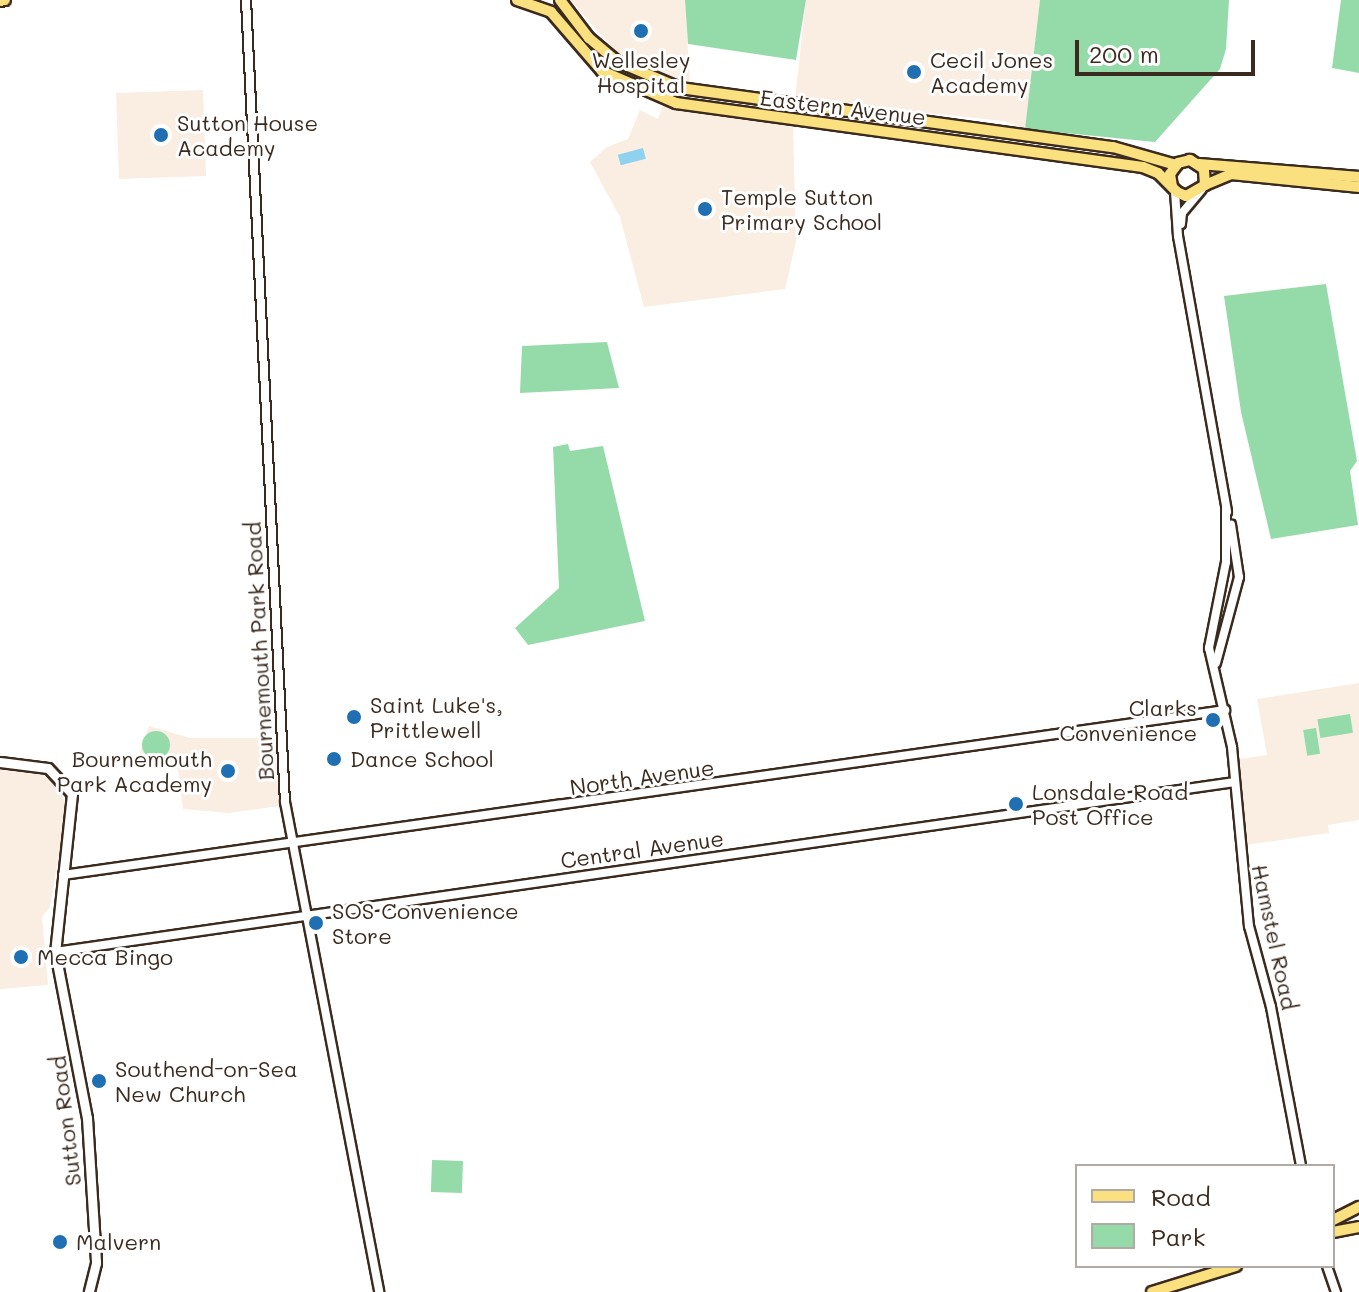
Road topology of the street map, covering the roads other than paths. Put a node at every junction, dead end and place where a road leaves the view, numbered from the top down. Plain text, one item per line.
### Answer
1 (246, 0) edge
2 (517, 0) edge
3 (560, 0) edge
4 (542, 3) edge
5 (1199, 164) junction
6 (1176, 165) junction
7 (1359, 177) edge
8 (1359, 187) edge
9 (1173, 188) junction
10 (1203, 188) junction
11 (1185, 268) junction
12 (1226, 509) junction
13 (1216, 668) junction
14 (1225, 710) junction
15 (0, 762) edge
16 (1235, 782) junction
17 (292, 845) junction
18 (63, 875) junction
19 (306, 916) junction
20 (55, 952) junction
21 (1301, 1164) edge
22 (1359, 1207) edge
23 (1335, 1219) edge
24 (1359, 1227) edge
25 (1335, 1232) edge
26 (1230, 1268) edge
27 (1328, 1268) edge
28 (89, 1292) edge
29 (379, 1292) edge
30 (1152, 1292) edge
31 (1336, 1292) edge

1 - 17 street, Bournemouth Park Road
2 - 4 main road, Eastern Avenue
3 - 6 main road, Eastern Avenue
4 - 9 main road, Eastern Avenue
5 - 6 main road, Eastern Avenue
5 - 7 main road, Eastern Avenue
5 - 10 main road
6 - 9 main road
8 - 10 main road
9 - 10 main road, Eastern Avenue
9 - 11 street, Hamstel Road
10 - 11 street, Hamstel Road
11 - 12 street, Hamstel Road
12 - 13 street, Hamstel Road
12 - 13 street, Hamstel Road
13 - 14 street, Hamstel Road
14 - 16 street, Hamstel Road
14 - 17 street, North Avenue
15 - 18 main road, Sutton Road
16 - 19 street, Central Avenue
16 - 21 street, Hamstel Road
17 - 18 street, North Avenue
17 - 19 street, Bournemouth Park Road
18 - 20 main road, Sutton Road
19 - 20 street, Central Avenue
19 - 29 street, Bournemouth Park Road
20 - 28 main road, Sutton Road
22 - 23 main road
24 - 25 main road
26 - 30 main road
27 - 31 street

